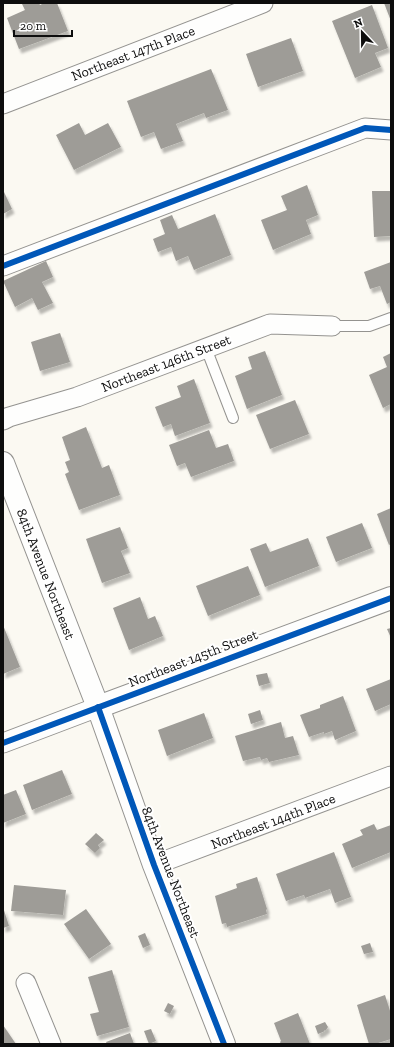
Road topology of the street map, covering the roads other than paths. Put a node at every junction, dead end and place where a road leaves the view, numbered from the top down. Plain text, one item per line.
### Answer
1 (263, 3) edge
2 (3, 104) edge
3 (391, 130) edge
4 (3, 266) edge
5 (391, 318) edge
6 (332, 326) joint
7 (206, 348) junction
8 (233, 418) dead end
9 (3, 420) edge
10 (3, 463) edge
11 (391, 598) edge
12 (98, 707) junction
13 (3, 743) edge
14 (391, 776) edge
15 (154, 865) junction
16 (26, 983) dead end
17 (51, 1044) edge
18 (224, 1044) edge

1 - 2 street, Northeast 147th Place
3 - 4 street
5 - 6 lane
6 - 7 street, Northeast 146th Street
7 - 8 lane
7 - 9 street, Northeast 146th Street
10 - 12 street, 84th Avenue Northeast
11 - 12 street, Northeast 145th Street
12 - 13 street, Northeast 145th Street
12 - 15 street, 84th Avenue Northeast
14 - 15 street, Northeast 144th Place
15 - 18 street, 84th Avenue Northeast
16 - 17 street

